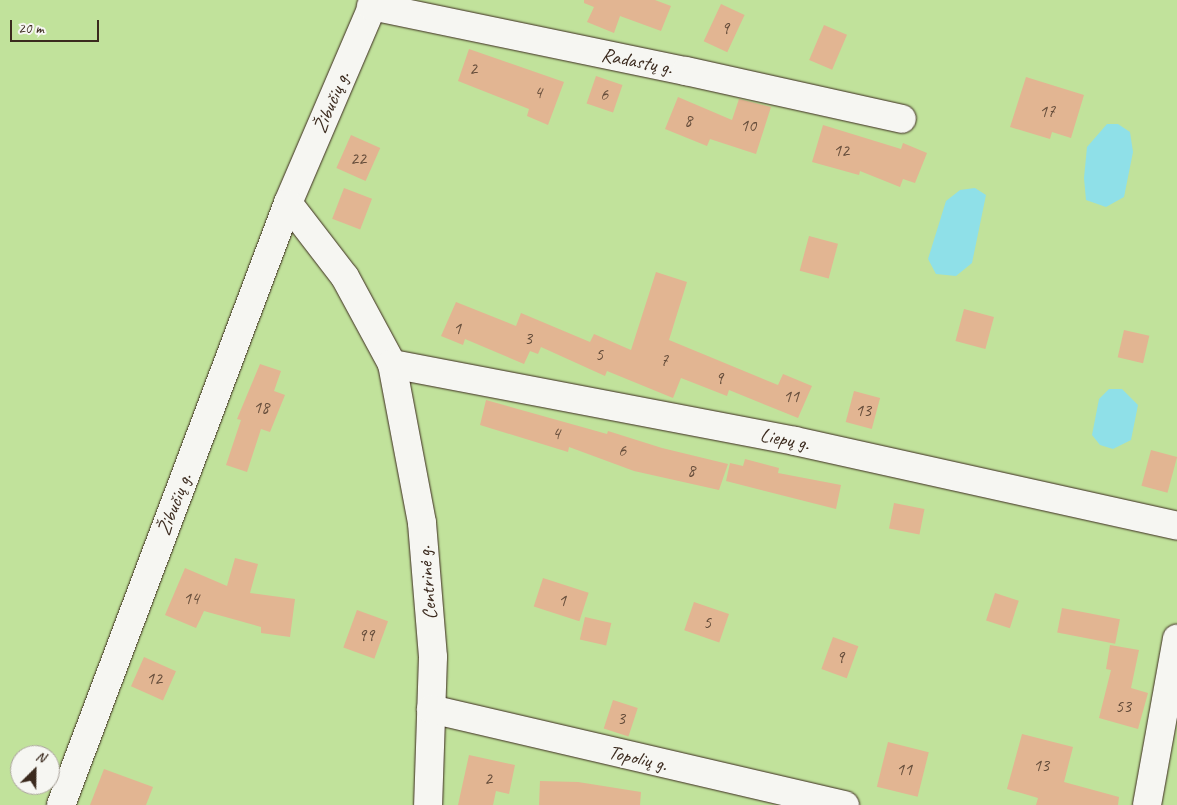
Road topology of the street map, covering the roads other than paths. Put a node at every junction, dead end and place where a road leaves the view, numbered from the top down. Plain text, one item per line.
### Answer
1 (373, 3) edge
2 (902, 119) dead end
3 (288, 203) junction
4 (392, 364) junction
5 (1177, 526) edge
6 (1177, 639) edge
7 (431, 710) junction
8 (61, 805) edge
9 (428, 805) edge
10 (845, 805) edge
11 (1147, 805) edge

1 - 2 street, Radastų g.
1 - 3 street, Žibučių g.
3 - 4 street
3 - 8 street, Žibučių g.
4 - 5 street, Liepų g.
4 - 7 street, Centrinė g.
6 - 11 street
7 - 9 street, Centrinė g.
7 - 10 street, Topolių g.

